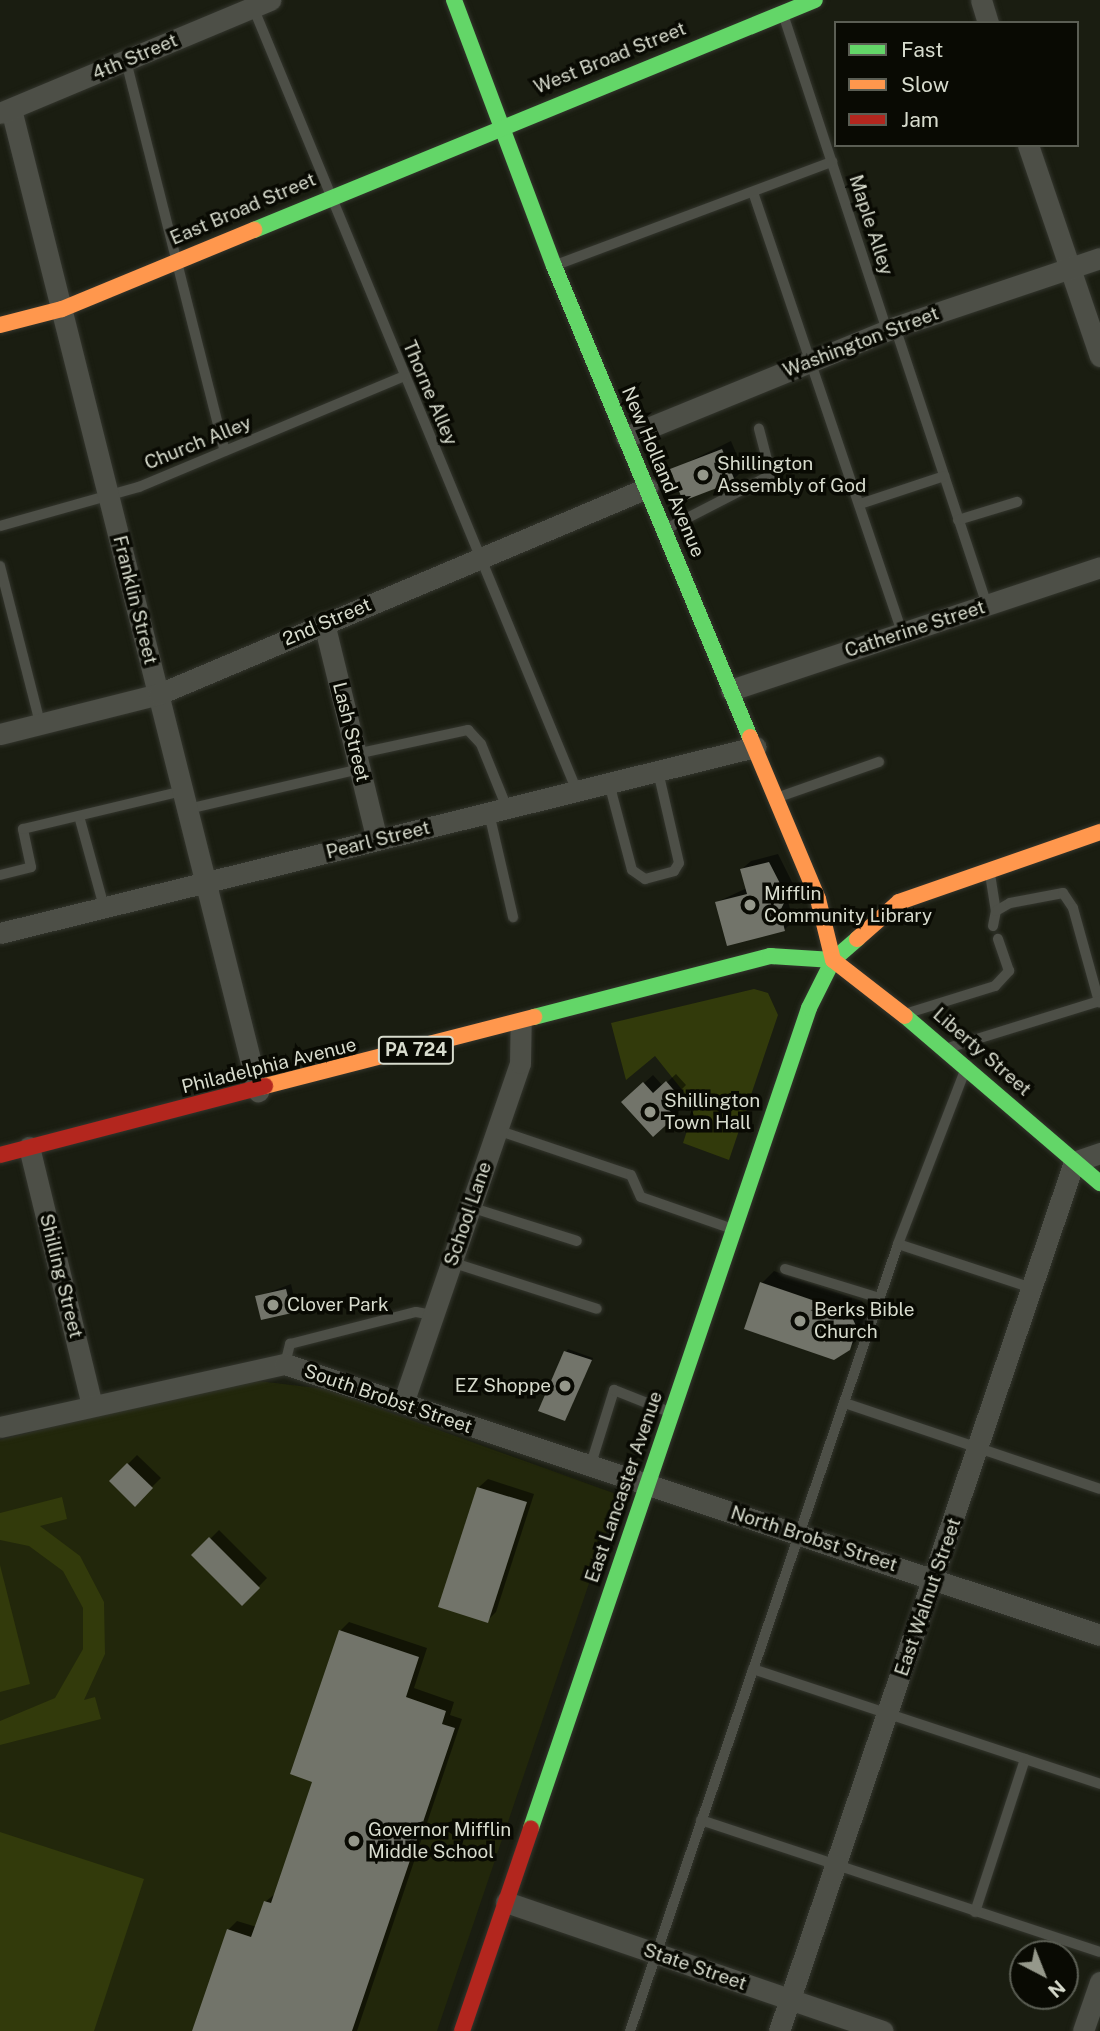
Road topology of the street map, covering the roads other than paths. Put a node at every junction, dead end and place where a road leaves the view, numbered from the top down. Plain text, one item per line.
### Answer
1 (454, 0) edge
2 (981, 0) edge
3 (804, 2) edge
4 (261, 4) edge
5 (782, 11) junction
6 (987, 21) edge
7 (126, 61) junction
8 (5, 111) edge
9 (501, 126) junction
10 (1029, 147) edge
11 (832, 162) junction
12 (754, 195) junction
13 (330, 196) junction
14 (1100, 258) edge
15 (176, 260) junction
16 (554, 266) junction
17 (1068, 268) junction
18 (62, 309) junction
19 (0, 325) edge
20 (891, 329) junction
21 (1100, 356) edge
22 (813, 359) junction
23 (404, 376) junction
24 (759, 429) dead end
25 (626, 437) junction
26 (225, 451) junction
27 (944, 475) junction
28 (647, 488) junction
29 (110, 496) junction
30 (1017, 502) dead end
31 (860, 503) junction
32 (958, 520) junction
33 (0, 526) edge
34 (664, 530) junction
35 (481, 558) junction
36 (0, 566) edge
37 (1100, 567) edge
38 (987, 605) junction
39 (324, 623) junction
40 (902, 633) junction
41 (731, 690) junction
42 (159, 694) junction
43 (40, 723) junction
44 (0, 734) edge
45 (755, 747) junction
46 (358, 761) junction
47 (878, 762) dead end
48 (658, 771) junction
49 (609, 783) junction
50 (577, 791) junction
51 (776, 797) junction
52 (185, 800) junction
53 (498, 810) junction
54 (79, 816) junction
55 (1100, 832) edge
56 (377, 840) junction
57 (989, 870) junction
58 (0, 875) edge
59 (205, 883) junction
60 (104, 907) junction
61 (996, 911) junction
62 (513, 917) dead end
63 (993, 926) dead end
64 (0, 933) edge
65 (998, 939) dead end
66 (833, 960) junction
67 (1100, 1001) edge
68 (905, 1014) junction
69 (521, 1024) junction
70 (948, 1048) junction
71 (967, 1064) junction
72 (258, 1091) junction
73 (497, 1130) junction
74 (29, 1147) junction
75 (1100, 1153) edge
76 (0, 1154) edge
77 (1074, 1162) junction
78 (1100, 1183) edge
79 (470, 1207) junction
80 (734, 1229) junction
81 (577, 1241) dead end
82 (898, 1244) junction
83 (451, 1262) junction
84 (785, 1269) dead end
85 (1032, 1288) junction
86 (879, 1298) junction
87 (597, 1309) dead end
88 (433, 1315) junction
89 (285, 1364) junction
90 (845, 1402) junction
91 (403, 1403) junction
92 (92, 1405) junction
93 (673, 1413) junction
94 (0, 1427) edge
95 (979, 1448) junction
96 (590, 1467) junction
97 (648, 1485) junction
98 (1100, 1489) edge
99 (800, 1534) junction
100 (934, 1579) junction
101 (1100, 1634) edge
102 (753, 1669) junction
103 (889, 1713) junction
104 (1025, 1759) junction
105 (1100, 1784) edge
106 (701, 1820) junction
107 (835, 1866) junction
108 (506, 1902) junction
109 (975, 1912) junction
110 (1100, 1951) edge
111 (656, 1954) junction
112 (1100, 1982) edge
113 (790, 1999) junction
114 (462, 2031) edge
115 (630, 2031) edge
116 (779, 2031) edge
117 (883, 2031) edge
118 (1083, 2031) edge

1 - 9 main road, New Holland Avenue
2 - 6 street
3 - 5 main road, West Broad Street
4 - 7 street, 4th Street
4 - 13 lane, Thorne Alley
5 - 9 main road, West Broad Street
5 - 11 lane, Maple Alley
7 - 8 street, 4th Street
7 - 15 lane
8 - 18 street, Franklin Street
9 - 13 main road, East Broad Street
9 - 16 main road, New Holland Avenue
10 - 17 street
11 - 12 lane
11 - 20 lane, Maple Alley
12 - 16 lane
12 - 22 lane
13 - 15 main road, East Broad Street
13 - 23 lane, Thorne Alley
14 - 17 street, Washington Street
15 - 18 main road, East Broad Street
15 - 26 lane
16 - 25 main road, New Holland Avenue
17 - 20 street, Washington Street
17 - 21 street
18 - 19 main road, East Broad Street
18 - 29 street, Franklin Street
20 - 22 street, Washington Street
20 - 27 lane, Maple Alley
22 - 25 street, Washington Street
22 - 31 lane
23 - 26 lane, Church Alley
23 - 35 lane, Thorne Alley
24 - 34 lane
25 - 28 main road, New Holland Avenue
26 - 29 lane, Church Alley
27 - 31 lane
27 - 32 lane, Maple Alley
28 - 34 main road, New Holland Avenue
28 - 35 street, 2nd Street
29 - 33 lane, Church Alley
29 - 42 street, Franklin Street
30 - 32 lane
31 - 40 lane
32 - 38 lane, Maple Alley
34 - 41 main road, New Holland Avenue
35 - 39 street, 2nd Street
35 - 50 lane, Thorne Alley
36 - 43 lane
37 - 38 street, Catherine Street
38 - 40 street, Catherine Street
39 - 42 street, 2nd Street
39 - 46 street, Lash Street
40 - 41 street, Catherine Street
41 - 45 main road, New Holland Avenue
42 - 43 street, 2nd Street
42 - 52 street, Franklin Street
43 - 44 street, 2nd Street
45 - 48 street, Pearl Street
45 - 51 main road, New Holland Avenue
46 - 52 lane
46 - 53 lane
46 - 56 street, Lash Street
47 - 51 lane
48 - 49 street, Pearl Street
48 - 49 lane
49 - 50 street, Pearl Street
50 - 53 street, Pearl Street
51 - 66 main road, New Holland Avenue
52 - 54 lane
52 - 59 street, Franklin Street
53 - 56 street, Pearl Street
53 - 62 lane
54 - 58 lane
54 - 60 lane
55 - 57 main road
56 - 59 street, Pearl Street
57 - 61 lane
57 - 66 main road
59 - 60 street, Pearl Street
59 - 72 street, Franklin Street
60 - 64 street, Pearl Street
61 - 63 lane
61 - 67 lane
65 - 68 lane
66 - 68 main road, Liberty Street
66 - 69 main road, Philadelphia Avenue / PA 724
66 - 80 main road, East Lancaster Avenue
67 - 70 lane
68 - 70 main road, Liberty Street
69 - 72 main road, Philadelphia Avenue / PA 724
69 - 73 street, School Lane
70 - 71 main road, Liberty Street
71 - 77 main road, Liberty Street
71 - 82 lane
72 - 74 main road, Philadelphia Avenue / PA 724
73 - 79 street, School Lane
73 - 80 lane
74 - 76 main road, Philadelphia Avenue / PA 724
74 - 92 street, Shilling Street
75 - 77 street
77 - 78 main road, Liberty Street
77 - 85 street, East Walnut Street
79 - 81 lane
79 - 83 street, School Lane
80 - 93 main road, East Lancaster Avenue
82 - 85 lane
82 - 86 lane
83 - 87 lane
83 - 88 street, School Lane
84 - 86 lane
85 - 95 street, East Walnut Street
86 - 90 lane
88 - 89 lane
88 - 91 street, School Lane
89 - 91 street, South Brobst Street
89 - 92 street, South Brobst Street
90 - 95 lane
90 - 99 lane
91 - 96 street, South Brobst Street
92 - 94 street, South Brobst Street
93 - 96 lane
93 - 97 main road, East Lancaster Avenue
95 - 98 lane
95 - 100 street, East Walnut Street
96 - 97 street, South Brobst Street
97 - 99 street, North Brobst Street
97 - 108 main road, East Lancaster Avenue
99 - 100 street, North Brobst Street
99 - 102 lane
100 - 101 street, North Brobst Street
100 - 103 street, East Walnut Street
102 - 103 lane
102 - 106 lane
103 - 104 lane
103 - 107 street, East Walnut Street
104 - 105 lane
104 - 109 lane
106 - 107 lane
106 - 111 lane
107 - 109 lane
107 - 113 street, East Walnut Street
108 - 111 street, State Street
108 - 114 main road, East Lancaster Avenue
109 - 110 lane
111 - 113 street, State Street
111 - 115 lane
112 - 118 street
113 - 116 street, East Walnut Street
113 - 117 street, State Street

